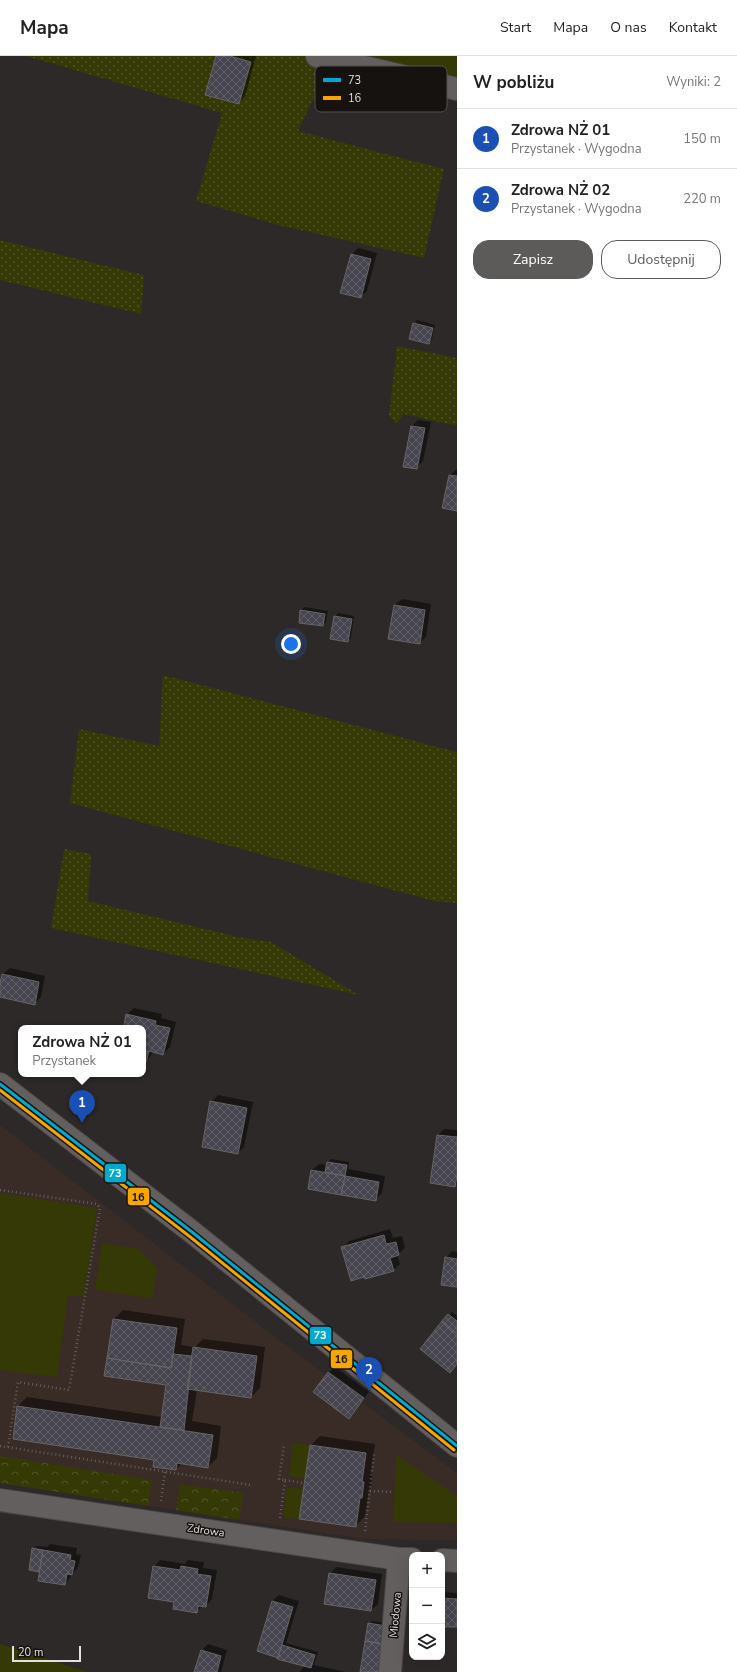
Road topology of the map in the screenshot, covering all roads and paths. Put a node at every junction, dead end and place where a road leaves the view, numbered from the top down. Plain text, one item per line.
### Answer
1 (317, 56) edge
2 (358, 66) edge
3 (447, 88) edge
4 (457, 90) edge
5 (0, 1084) edge
6 (0, 1190) edge
7 (284, 1444) dead end
8 (0, 1446) edge
9 (457, 1446) edge
10 (8, 1447) junction
11 (374, 1454) dead end
12 (165, 1471) junction
13 (285, 1480) junction
14 (304, 1483) dead end
15 (251, 1485) dead end
16 (370, 1491) junction
17 (394, 1492) dead end
18 (0, 1500) edge
19 (160, 1508) dead end
20 (280, 1519) dead end
21 (365, 1534) dead end
22 (405, 1559) edge
23 (445, 1560) edge
24 (457, 1561) edge
25 (390, 1672) edge

1 - 2 street
3 - 4 street
5 - 9 street
6 - 10 path
7 - 13 path
8 - 10 path
10 - 12 path
11 - 16 path
12 - 15 path
12 - 19 path
13 - 14 path
13 - 20 path
16 - 17 path
16 - 21 path
18 - 22 street, Zdrowa
22 - 25 street, Miodowa
23 - 24 street

